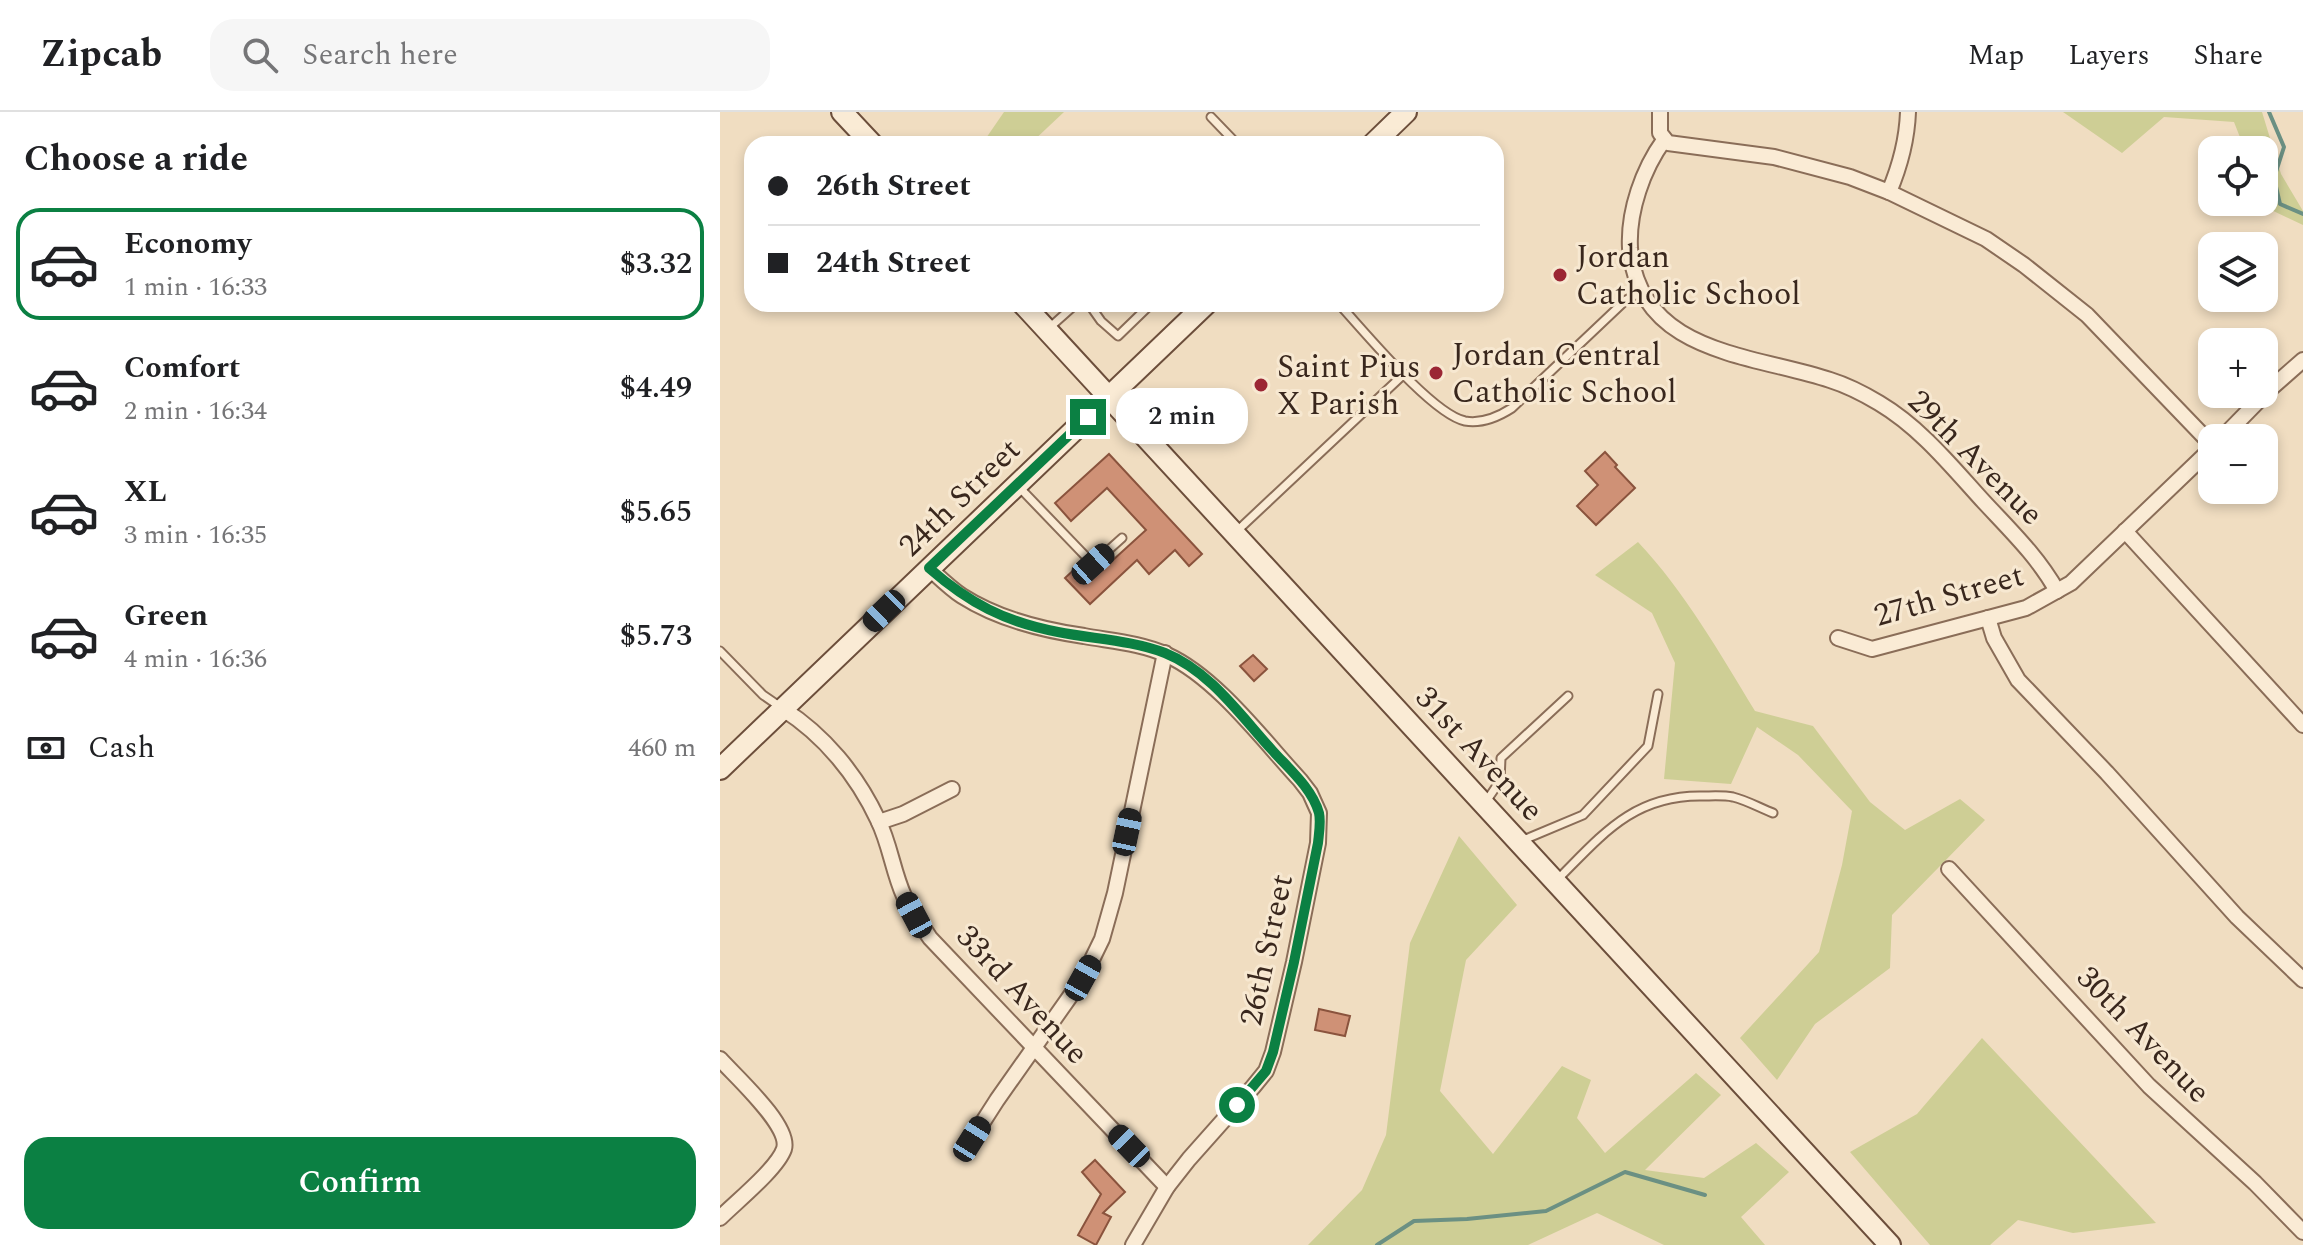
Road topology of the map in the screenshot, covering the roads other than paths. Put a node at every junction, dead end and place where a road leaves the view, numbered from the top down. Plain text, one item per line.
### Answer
1 (842, 112) edge
2 (1406, 112) edge
3 (1660, 112) edge
4 (1908, 112) edge
5 (1211, 117) dead end
6 (864, 136) edge
7 (1229, 136) edge
8 (1381, 136) edge
9 (1664, 140) junction
10 (1889, 192) junction
11 (1641, 292) junction
12 (1030, 312) edge
13 (1067, 312) edge
14 (1095, 312) edge
15 (1143, 312) edge
16 (1194, 312) edge
17 (1346, 312) edge
18 (1047, 330) junction
19 (2303, 360) edge
20 (1404, 374) junction
21 (1109, 397) junction
22 (2236, 424) edge
23 (2198, 431) edge
24 (2198, 460) edge
25 (1017, 485) junction
26 (2125, 531) junction
27 (1235, 533) junction
28 (1122, 538) dead end
29 (929, 568) junction
30 (2057, 591) junction
31 (1988, 618) junction
32 (1838, 638) dead end
33 (720, 651) edge
34 (1165, 653) junction
35 (1658, 694) dead end
36 (1568, 696) dead end
37 (783, 709) junction
38 (2303, 725) edge
39 (720, 769) edge
40 (952, 789) dead end
41 (1484, 804) junction
42 (1773, 813) dead end
43 (879, 822) junction
44 (1519, 842) junction
45 (1949, 869) dead end
46 (1556, 882) junction
47 (2303, 980) edge
48 (1034, 1048) junction
49 (720, 1059) edge
50 (972, 1139) dead end
51 (1167, 1187) junction
52 (720, 1218) edge
53 (2303, 1232) edge
54 (1133, 1245) edge
55 (1890, 1245) edge

1 - 6 street
2 - 8 street
3 - 9 street
4 - 10 street
5 - 7 lane
9 - 10 street
9 - 11 street, 29th Avenue
10 - 23 street
11 - 20 lane
11 - 30 street, 29th Avenue
12 - 18 street, 31st Avenue
13 - 18 lane
14 - 15 lane
16 - 21 street, 24th Street
17 - 20 lane
18 - 21 street, 31st Avenue
19 - 22 street
20 - 27 lane
21 - 25 street, 24th Street
21 - 27 street, 31st Avenue
24 - 26 street, 27th Street
25 - 28 lane
25 - 29 street, 24th Street
26 - 30 street, 27th Street
26 - 38 street
27 - 41 street, 31st Avenue
29 - 34 street
29 - 37 street, 24th Street
30 - 31 street, 27th Street
31 - 32 street, 27th Street
31 - 47 street
33 - 37 lane
34 - 48 street
34 - 51 street, 26th Street
35 - 44 lane
36 - 41 lane
37 - 39 street, 24th Street
37 - 43 street, 33rd Avenue
40 - 43 street
41 - 44 street, 31st Avenue
42 - 46 lane
43 - 48 street, 33rd Avenue
44 - 46 street, 31st Avenue
45 - 53 street, 30th Avenue
46 - 55 street, 31st Avenue
48 - 50 street
48 - 51 street, 33rd Avenue
49 - 52 street
51 - 54 street, 26th Street

